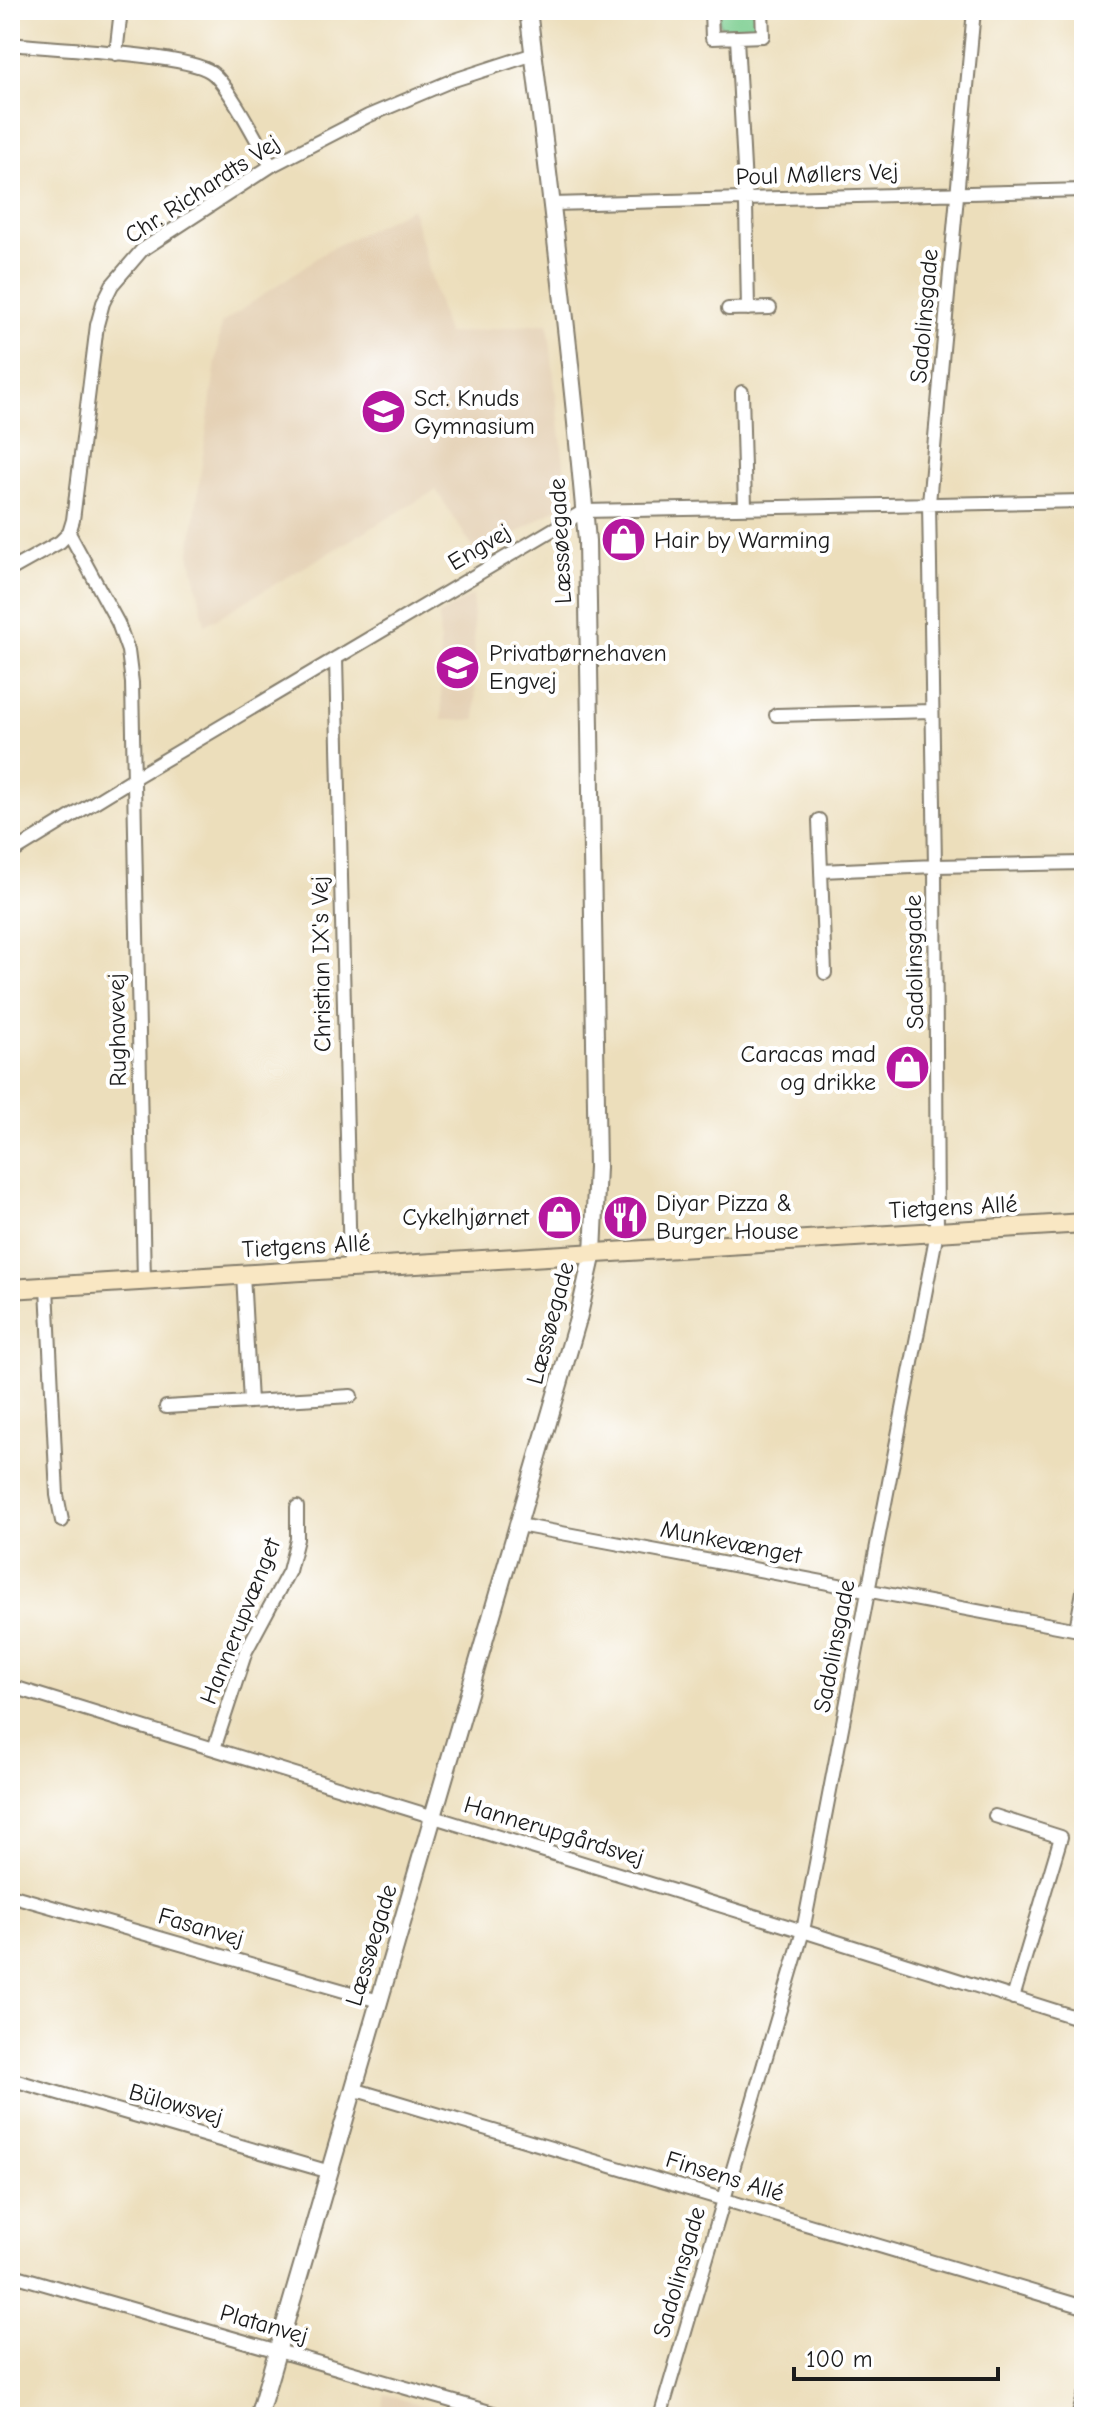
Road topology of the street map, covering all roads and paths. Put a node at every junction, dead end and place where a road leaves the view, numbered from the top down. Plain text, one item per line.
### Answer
1 (121, 10) edge
2 (528, 10) edge
3 (711, 10) edge
4 (762, 10) edge
5 (974, 10) edge
6 (737, 38) junction
7 (10, 44) edge
8 (116, 54) junction
9 (534, 54) junction
10 (271, 166) junction
11 (1084, 190) edge
12 (957, 192) junction
13 (745, 198) junction
14 (552, 204) junction
15 (770, 308) dead end
16 (728, 309) dead end
17 (748, 309) junction
18 (742, 392) dead end
19 (1084, 501) edge
20 (929, 503) junction
21 (745, 508) junction
22 (584, 511) junction
23 (69, 533) junction
24 (10, 570) edge
25 (336, 658) junction
26 (932, 711) junction
27 (776, 715) dead end
28 (134, 778) junction
29 (819, 820) dead end
30 (10, 854) edge
31 (1084, 863) edge
32 (935, 866) junction
33 (821, 871) junction
34 (825, 973) dead end
35 (1084, 1223) edge
36 (937, 1232) junction
37 (593, 1253) junction
38 (350, 1268) junction
39 (243, 1274) junction
40 (144, 1281) junction
41 (47, 1287) junction
42 (10, 1289) edge
43 (351, 1396) dead end
44 (250, 1402) junction
45 (166, 1407) dead end
46 (297, 1507) dead end
47 (62, 1521) dead end
48 (519, 1525) junction
49 (1084, 1586) edge
50 (867, 1590) junction
51 (1080, 1630) edge
52 (10, 1686) edge
53 (214, 1749) junction
54 (995, 1816) dead end
55 (434, 1818) junction
56 (10, 1895) edge
57 (803, 1931) junction
58 (1013, 1998) junction
59 (379, 2001) junction
60 (1084, 2020) edge
61 (10, 2079) edge
62 (353, 2089) junction
63 (330, 2172) junction
64 (723, 2199) junction
65 (10, 2274) edge
66 (1084, 2307) edge
67 (278, 2351) junction
68 (1084, 2397) edge
69 (258, 2417) edge
70 (507, 2417) edge
71 (660, 2417) edge
72 (1078, 2417) edge

1 - 8 street
2 - 9 street, Læssøegade
3 - 6 street
4 - 6 street
5 - 12 street, Sadolinsgade
6 - 13 street
7 - 8 street
8 - 10 street
9 - 10 street, Chr. Richardts Vej
9 - 14 street, Læssøegade
10 - 23 street, Chr. Richardts Vej
11 - 12 street, Poul Møllers Vej
12 - 13 street, Poul Møllers Vej
12 - 20 street, Sadolinsgade
13 - 14 street, Poul Møllers Vej
13 - 17 street
14 - 22 street, Læssøegade
15 - 17 street
16 - 17 street
18 - 21 street
19 - 20 street, Engvej
20 - 21 street, Engvej
20 - 26 street, Sadolinsgade
21 - 22 street, Engvej
22 - 25 street, Engvej
22 - 37 street, Læssøegade
23 - 24 street
23 - 28 street, Rughavevej
25 - 28 street, Engvej
25 - 38 street, Christian IX's Vej
26 - 27 street
26 - 32 street, Sadolinsgade
28 - 30 street, Engvej
28 - 40 street, Rughavevej
29 - 33 street
31 - 32 street
32 - 33 street, Sadolinsgade
32 - 36 street, Sadolinsgade
33 - 34 street
35 - 36 main road, Tietgens Allé
36 - 37 main road, Tietgens Allé
36 - 50 street, Sadolinsgade
37 - 38 main road, Tietgens Allé
37 - 48 street, Læssøegade
38 - 39 main road, Tietgens Allé
39 - 40 main road, Tietgens Allé
39 - 44 street
40 - 41 main road, Tietgens Allé
41 - 42 main road, Tietgens Allé
41 - 47 street
43 - 44 street
44 - 45 street
46 - 53 street, Hannerupvænget
48 - 50 street, Munkevænget
48 - 55 street, Læssøegade
49 - 51 street, Munkevænget
50 - 51 street, Munkevænget
50 - 57 street, Sadolinsgade
52 - 53 street, Hannerupgårdsvej
53 - 55 street, Hannerupgårdsvej
54 - 58 street
55 - 57 street, Hannerupgårdsvej
55 - 59 street, Læssøegade
56 - 59 street, Fasanvej
57 - 58 street, Hannerupgårdsvej
57 - 64 street, Sadolinsgade
58 - 60 street, Hannerupgårdsvej
59 - 62 street, Læssøegade
61 - 63 street, Bülowsvej
62 - 63 street, Læssøegade
62 - 64 street, Finsens Allé
63 - 67 street, Læssøegade
64 - 66 street, Finsens Allé
64 - 71 street, Sadolinsgade
65 - 67 street, Platanvej
67 - 69 street, Læssøegade
67 - 70 street, Platanvej
68 - 72 street

